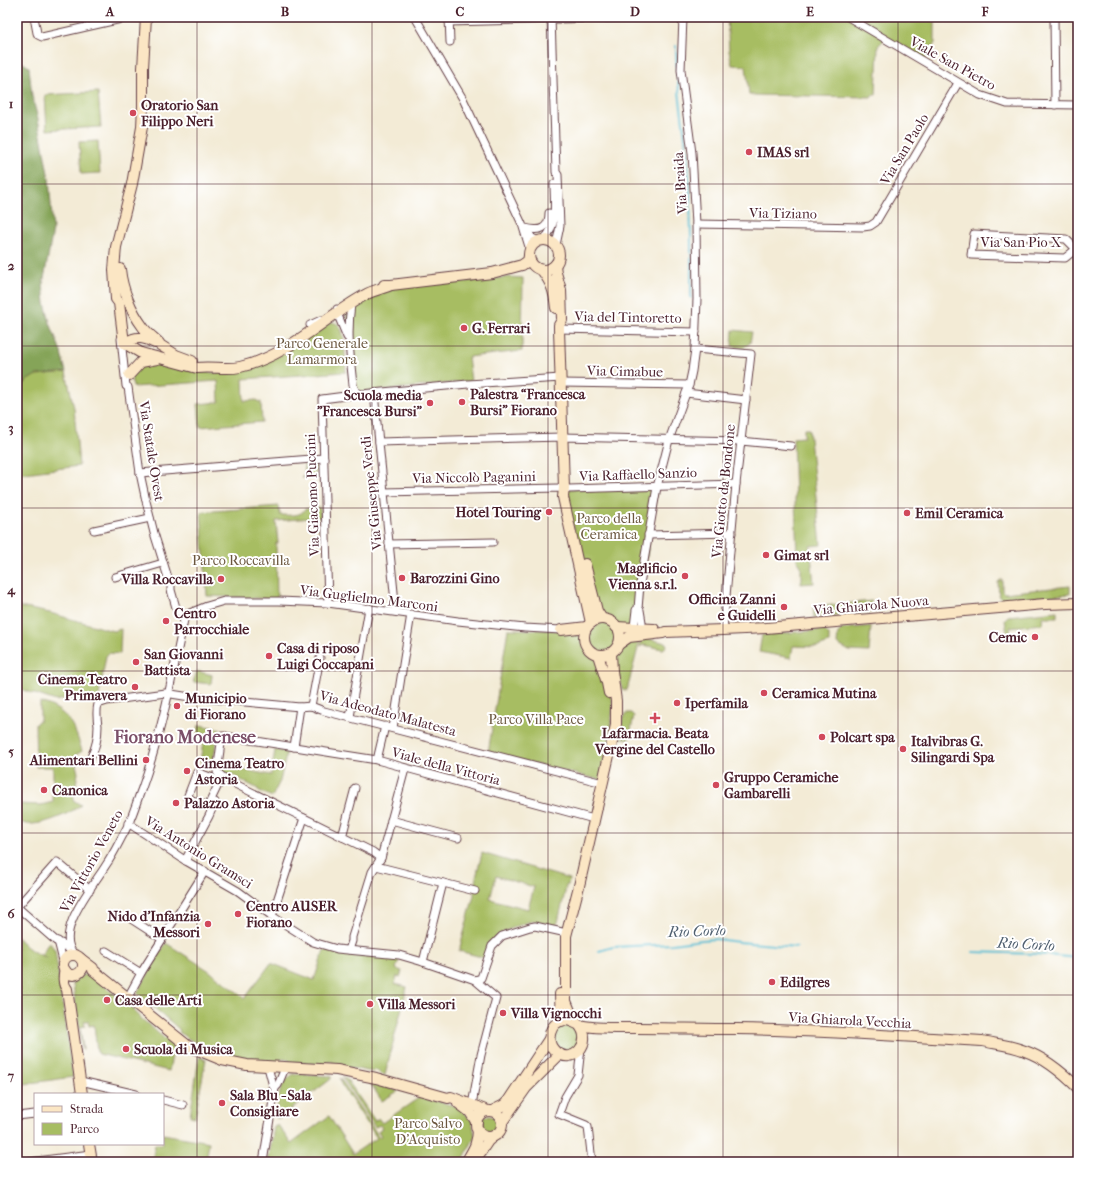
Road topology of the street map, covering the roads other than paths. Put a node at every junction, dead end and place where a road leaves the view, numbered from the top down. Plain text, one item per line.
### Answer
1 (34, 17) edge
2 (130, 17) edge
3 (142, 17) edge
4 (146, 17) edge
5 (415, 17) edge
6 (637, 17) edge
7 (683, 17) edge
8 (848, 17) edge
9 (1054, 17) edge
10 (551, 18) edge
11 (449, 19) edge
12 (144, 29) junction
13 (450, 42) dead end
14 (958, 83) junction
15 (1055, 104) junction
16 (1078, 105) edge
17 (556, 172) junction
18 (554, 185) junction
19 (125, 213) junction
20 (696, 224) junction
21 (524, 226) junction
22 (870, 226) joint
23 (541, 240) junction
24 (556, 245) junction
25 (1077, 249) edge
26 (530, 253) junction
27 (555, 265) junction
28 (539, 268) junction
29 (494, 273) junction
30 (121, 281) junction
31 (390, 285) junction
32 (360, 291) junction
33 (116, 299) junction
34 (351, 304) junction
35 (339, 310) junction
36 (349, 321) junction
37 (310, 325) junction
38 (559, 327) junction
39 (696, 332) junction
40 (348, 341) junction
41 (126, 343) junction
42 (160, 345) junction
43 (695, 349) junction
44 (273, 354) junction
45 (123, 355) junction
46 (160, 359) junction
47 (204, 368) junction
48 (129, 375) junction
49 (561, 380) junction
50 (689, 385) junction
51 (128, 387) junction
52 (356, 392) junction
53 (374, 393) junction
54 (686, 393) junction
55 (746, 400) junction
56 (562, 437) junction
57 (669, 440) junction
58 (741, 441) junction
59 (379, 442) junction
60 (791, 446) dead end
61 (324, 458) junction
62 (140, 473) junction
63 (736, 484) junction
64 (657, 487) junction
65 (564, 488) junction
66 (384, 492) junction
67 (150, 518) junction
68 (94, 530) dead end
69 (732, 534) junction
70 (648, 535) junction
71 (493, 542) dead end
72 (389, 544) junction
73 (163, 563) junction
74 (115, 577) dead end
75 (171, 587) junction
76 (1078, 602) edge
77 (328, 603) junction
78 (369, 608) junction
79 (396, 612) junction
80 (411, 614) junction
81 (184, 615) junction
82 (602, 619) junction
83 (589, 625) junction
84 (616, 627) junction
85 (638, 628) junction
86 (561, 630) junction
87 (723, 630) junction
88 (666, 632) junction
89 (584, 639) junction
90 (619, 644) junction
91 (611, 653) junction
92 (598, 655) junction
93 (320, 658) dead end
94 (167, 693) junction
95 (311, 706) junction
96 (300, 707) junction
97 (350, 717) junction
98 (385, 726) junction
99 (393, 728) junction
100 (294, 747) junction
101 (91, 757) dead end
102 (377, 760) junction
103 (405, 769) junction
104 (212, 777) joint
105 (225, 779) junction
106 (599, 782) junction
107 (355, 788) dead end
108 (304, 818) junction
109 (590, 818) junction
110 (391, 820) junction
111 (129, 823) junction
112 (342, 837) junction
113 (458, 838) dead end
114 (381, 858) junction
115 (186, 861) junction
116 (376, 866) junction
117 (205, 871) junction
118 (443, 883) junction
119 (90, 890) junction
120 (475, 891) dead end
121 (17, 907) edge
122 (272, 916) junction
123 (131, 919) dead end
124 (562, 932) junction
125 (162, 939) junction
126 (58, 941) junction
127 (349, 950) junction
128 (106, 951) dead end
129 (77, 958) junction
130 (423, 962) junction
131 (67, 969) junction
132 (141, 973) junction
133 (475, 980) junction
134 (128, 997) junction
135 (561, 1021) junction
136 (578, 1024) junction
137 (607, 1028) junction
138 (549, 1039) junction
139 (583, 1044) junction
140 (560, 1054) junction
141 (571, 1055) junction
142 (268, 1067) junction
143 (285, 1068) junction
144 (579, 1069) junction
145 (81, 1082) junction
146 (275, 1088) junction
147 (1078, 1088) edge
148 (82, 1093) edge
149 (132, 1093) edge
150 (448, 1098) junction
151 (164, 1100) edge
152 (183, 1105) dead end
153 (472, 1105) junction
154 (490, 1111) junction
155 (34, 1114) edge
156 (17, 1116) edge
157 (502, 1122) junction
158 (477, 1126) junction
159 (495, 1135) junction
160 (91, 1153) edge
161 (29, 1162) edge
162 (263, 1162) edge
163 (466, 1162) edge
164 (474, 1162) edge
165 (592, 1162) edge

1 - 2 street
3 - 12 street, Via Statale Ovest
4 - 12 street, Via Statale Ovest
5 - 21 street
6 - 10 street
7 - 20 street, Via Braida
8 - 14 street, Viale San Pietro
9 - 15 street
10 - 11 street
10 - 17 street
11 - 13 street
12 - 19 street, Via Statale Ovest
14 - 15 street, Viale San Pietro
14 - 22 street, Via San Paolo
15 - 16 street, Viale San Pietro
17 - 18 street
17 - 24 street
18 - 21 street
18 - 23 street
19 - 30 street, Via Statale Ovest
19 - 33 street, Via Statale Ovest
20 - 22 street, Via Tiziano
20 - 39 street, Via Braida
21 - 23 street
21 - 26 street
23 - 24 street
23 - 26 street
24 - 27 street
25 - 25 street, Via San Pio X
26 - 28 street
26 - 29 street
27 - 28 street
27 - 38 street
28 - 29 street
28 - 38 street
29 - 31 street
30 - 41 street, Via Statale Ovest
30 - 42 street
31 - 32 street
31 - 34 street
32 - 35 street
32 - 37 street
33 - 41 street, Via Statale Ovest
33 - 45 street, Via Statale Ovest
34 - 35 street
34 - 36 street
35 - 36 street
35 - 37 street
35 - 40 street
35 - 44 street
36 - 40 street
37 - 44 street
38 - 39 street, Via del Tintoretto
38 - 49 street
39 - 43 street, Via Braida
40 - 52 street
41 - 42 street
41 - 45 street, Via Statale Ovest
41 - 46 street
41 - 48 street, Via Statale Ovest
42 - 47 street
43 - 50 street, Via Braida
43 - 55 street, Via Giotto da Bondone
44 - 47 street
45 - 51 street, Via Statale Ovest
46 - 47 street
46 - 48 street
48 - 51 street, Via Statale Ovest
49 - 50 street, Via Cimabue
49 - 53 street, Via Cimabue
49 - 56 street
50 - 54 street, Via Braida
51 - 62 street, Via Statale Ovest
52 - 53 street
52 - 61 street, Via Giacomo Puccini
53 - 59 street, Via Giuseppe Verdi
54 - 55 street
54 - 57 street, Via Braida
55 - 58 street, Via Giotto da Bondone
56 - 57 street
56 - 59 street
56 - 65 street
57 - 58 street
57 - 64 street, Via Braida
58 - 60 street
58 - 63 street, Via Giotto da Bondone
59 - 66 street, Via Giuseppe Verdi
61 - 62 street
61 - 77 street, Via Giacomo Puccini
62 - 67 street, Via Statale Ovest
63 - 64 street, Via Raffaello Sanzio
63 - 69 street, Via Giotto da Bondone
64 - 65 street, Via Raffaello Sanzio
64 - 70 street, Via Braida
65 - 66 street, Via Niccolò Paganini
65 - 82 street
65 - 83 street
66 - 72 street, Via Giuseppe Verdi
67 - 68 street, Via Statale Ovest
67 - 73 street, Via Statale Ovest
69 - 70 street
69 - 87 street, Via Giotto da Bondone
70 - 85 street, Via Braida
71 - 72 street
72 - 79 street, Via Giuseppe Verdi
73 - 74 street
73 - 75 street, Via Statale Ovest
75 - 81 street, Via Statale Ovest
75 - 81 street, Via Statale Ovest
76 - 87 street, Via Ghiarola Nuova
77 - 78 street, Via Guglielmo Marconi
77 - 81 street, Via Guglielmo Marconi
78 - 79 street, Via Guglielmo Marconi
78 - 97 street
79 - 80 street, Via Guglielmo Marconi
80 - 86 street, Via Guglielmo Marconi
80 - 99 street
81 - 94 street, Via Vittorio Veneto
82 - 83 street
82 - 84 street
83 - 86 street
83 - 89 street
84 - 85 street, Via Ghiarola Nuova
84 - 90 street
85 - 88 street, Via Ghiarola Nuova
86 - 89 street
87 - 88 street, Via Ghiarola Nuova
88 - 90 street, Via Ghiarola Nuova
89 - 92 street
90 - 91 street
91 - 92 street
91 - 136 street
92 - 106 street
93 - 95 street
94 - 96 street, Via Adeodato Malatesta
94 - 101 street, Via Adeodato Malatesta
94 - 111 street, Via Vittorio Veneto
95 - 96 street, Via Adeodato Malatesta
95 - 97 street, Via Adeodato Malatesta
96 - 100 street
97 - 98 street, Via Adeodato Malatesta
98 - 99 street, Via Adeodato Malatesta
98 - 102 street
99 - 106 street, Via Adeodato Malatesta
100 - 102 street, Viale della Vittoria
100 - 105 street, Viale della Vittoria
102 - 103 street, Viale della Vittoria
103 - 109 street, Viale della Vittoria
103 - 110 street
104 - 104 street
105 - 108 street
105 - 115 street
106 - 109 street
107 - 112 street
108 - 112 street
108 - 122 street
109 - 124 street
110 - 113 street
110 - 114 street
111 - 115 street, Via Antonio Gramsci
111 - 119 street, Via Vittorio Veneto
112 - 114 street
114 - 116 street
115 - 117 street, Via Antonio Gramsci
116 - 118 street
116 - 127 street
117 - 122 street, Via Antonio Gramsci
117 - 125 street
118 - 120 street
118 - 130 street
119 - 121 street
119 - 129 street, Via Vittorio Veneto
121 - 126 street
122 - 127 street, Via Antonio Gramsci
123 - 125 street
124 - 133 street
124 - 135 street
125 - 132 street
126 - 129 street
126 - 131 street
127 - 130 street, Via Antonio Gramsci
128 - 132 street
129 - 131 street
129 - 131 street
129 - 134 street
130 - 133 street, Via Antonio Gramsci
131 - 145 street
132 - 134 street
133 - 153 street, Via Antonio Gramsci
134 - 142 street
135 - 136 street
135 - 138 street
136 - 137 street, Via Ghiarola Vecchia
136 - 139 street
137 - 139 street, Via Ghiarola Vecchia
137 - 147 street, Via Ghiarola Vecchia
138 - 140 street
138 - 154 street
139 - 141 street
139 - 144 street
140 - 141 street
140 - 157 street
141 - 144 street
142 - 143 street
142 - 146 street
143 - 146 street
143 - 150 street
144 - 165 street
145 - 148 street
145 - 149 street
146 - 162 street
150 - 153 street
150 - 158 street
151 - 152 street
153 - 154 street
154 - 157 street
154 - 158 street
155 - 156 street
157 - 159 street
158 - 159 street
158 - 163 street
159 - 164 street
160 - 161 street

